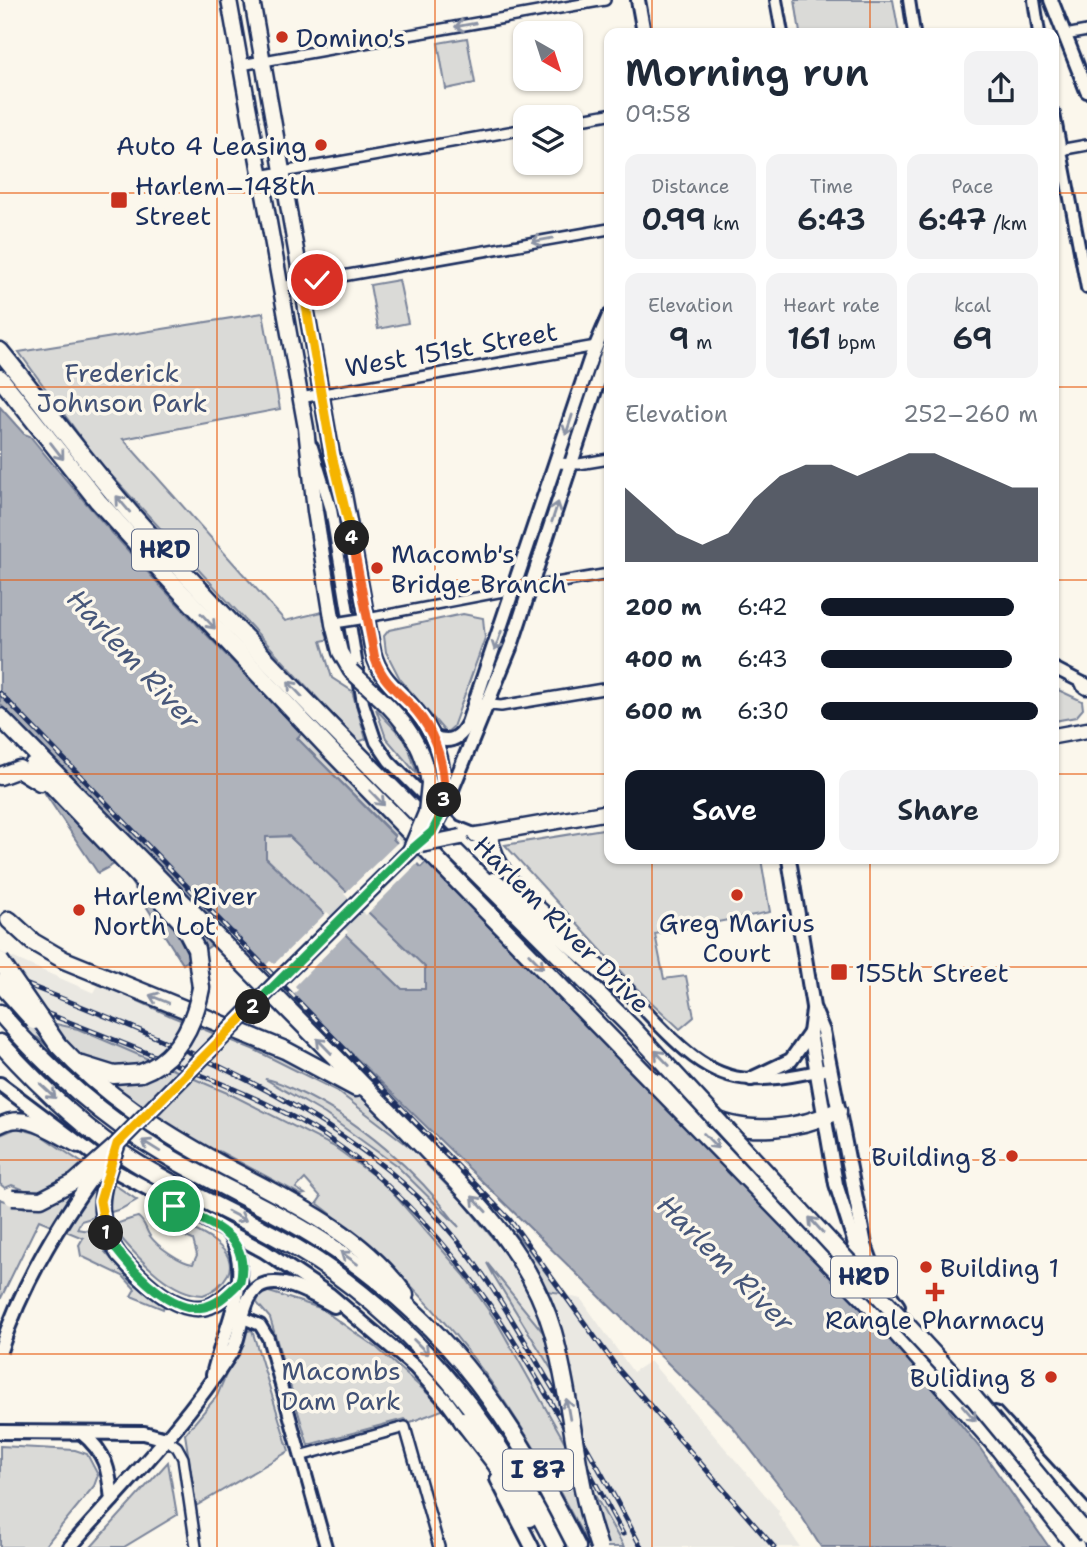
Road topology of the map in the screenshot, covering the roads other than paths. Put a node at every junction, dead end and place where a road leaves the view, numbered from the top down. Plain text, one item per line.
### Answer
1 (229, 0) edge
2 (252, 0) edge
3 (605, 0) edge
4 (638, 0) edge
5 (776, 0) edge
6 (909, 0) edge
7 (1034, 0) edge
8 (1051, 0) edge
9 (643, 28) edge
10 (781, 28) edge
11 (913, 28) edge
12 (1038, 28) edge
13 (1087, 31) edge
14 (1065, 36) junction
15 (263, 61) junction
16 (241, 65) junction
17 (1087, 90) edge
18 (604, 115) edge
19 (583, 119) edge
20 (513, 131) edge
21 (1087, 145) edge
22 (1059, 150) edge
23 (1059, 158) edge
24 (282, 172) junction
25 (260, 176) junction
26 (604, 230) edge
27 (1085, 260) edge
28 (302, 283) junction
29 (280, 287) junction
30 (1087, 288) edge
31 (604, 346) edge
32 (604, 348) edge
33 (604, 349) edge
34 (0, 352) edge
35 (0, 378) edge
36 (321, 394) junction
37 (300, 398) junction
38 (306, 428) junction
39 (332, 455) junction
40 (604, 460) edge
41 (557, 463) junction
42 (571, 464) junction
43 (331, 509) junction
44 (315, 511) junction
45 (604, 575) edge
46 (530, 587) junction
47 (514, 590) junction
48 (364, 618) junction
49 (337, 623) junction
50 (1059, 671) edge
51 (1086, 686) edge
52 (604, 689) edge
53 (481, 704) junction
54 (0, 717) edge
55 (1087, 730) edge
56 (0, 731) edge
57 (1060, 735) edge
58 (433, 737) junction
59 (0, 776) edge
60 (429, 783) junction
61 (59, 796) junction
62 (445, 803) junction
63 (604, 814) edge
64 (604, 814) edge
65 (492, 834) junction
66 (436, 835) junction
67 (461, 837) junction
68 (410, 850) junction
69 (460, 858) junction
70 (790, 864) edge
71 (4, 916) edge
72 (0, 961) edge
73 (0, 984) edge
74 (626, 991) junction
75 (813, 1007) junction
76 (5, 1019) edge
77 (810, 1033) junction
78 (0, 1043) edge
79 (58, 1045) junction
80 (629, 1057) junction
81 (72, 1060) junction
82 (830, 1069) junction
83 (816, 1071) junction
84 (0, 1075) edge
85 (751, 1079) junction
86 (0, 1084) edge
87 (37, 1111) junction
88 (389, 1113) junction
89 (831, 1114) junction
90 (141, 1117) junction
91 (0, 1125) edge
92 (117, 1144) junction
93 (78, 1145) junction
94 (845, 1151) junction
95 (830, 1154) junction
96 (6, 1195) edge
97 (855, 1200) junction
98 (842, 1204) junction
99 (230, 1235) junction
100 (861, 1246) junction
101 (240, 1282) junction
102 (237, 1315) junction
103 (353, 1316) junction
104 (420, 1317) junction
105 (884, 1319) junction
106 (0, 1351) edge
107 (462, 1420) junction
108 (0, 1432) edge
109 (82, 1433) junction
110 (166, 1439) junction
111 (300, 1455) junction
112 (112, 1500) junction
113 (1087, 1513) edge
114 (1087, 1535) edge
115 (70, 1547) edge
116 (196, 1547) edge
117 (326, 1547) edge
118 (439, 1547) edge
119 (532, 1547) edge
120 (547, 1547) edge
121 (556, 1547) edge
122 (577, 1547) edge
123 (599, 1547) edge
124 (1076, 1547) edge

1 - 16 main road
2 - 15 main road
3 -> 15 street
4 - 9 main road
5 - 10 street
6 - 11 street
7 - 12 street
8 - 14 main road
13 - 14 street
14 - 17 main road
15 - 16 street
15 - 24 main road
16 - 25 main road
18 - 19 street
20 - 24 street
21 - 22 street
23 - 27 street
24 - 25 street
24 - 28 main road
25 - 29 main road
26 -> 28 street
27 - 30 street
28 - 29 street
28 - 36 main road
29 - 37 main road
31 - 36 street, West 151st Street
32 -> 41 main road
33 - 42 main road
69 -> 34 highway, Harlem River Drive / HRD
35 -> 80 highway, Harlem River Drive / HRD
36 - 37 street, West 151st Street
36 - 39 main road
37 - 38 main road
38 - 43 street
38 - 44 main road
39 - 43 street
39 - 48 main road
40 - 42 street
41 - 42 street
41 - 47 main road
46 -> 42 main road
43 - 44 street
43 - 65 street
44 - 49 main road
45 - 46 street
46 - 47 street
46 - 53 main road
47 - 48 street
47 -> 53 main road
48 - 49 street, bridge
48 - 58 main road
49 - 60 main road, bridge
50 - 51 street
52 - 53 street
53 - 58 main road
53 - 62 main road
88 -> 54 highway
55 - 57 main road
56 - 61 highway
58 - 62 main road
59 - 61 highway
60 - 66 main road, bridge
60 - 68 main road, bridge
61 - 81 highway, bridge
62 - 66 main road, bridge
62 - 67 main road
63 - 65 street
64 - 67 main road, bridge
65 - 74 street, Harlem River Drive
66 - 67 main road, bridge
66 - 68 main road, bridge
68 - 90 main road, bridge
69 - 74 highway
114 -> 69 highway, Harlem River Drive / HRD, bridge
70 - 75 main road
88 -> 71 highway
72 - 79 highway, bridge
73 - 79 highway, bridge
74 - 85 street, Harlem River Drive
75 - 77 main road
75 - 82 main road
104 -> 76 highway, I 87
77 - 83 main road
77 - 85 main road
78 -> 121 highway, I 87
79 - 81 highway
80 - 89 highway
80 -> 105 highway, Harlem River Drive / HRD
81 - 90 highway
82 - 83 street, Harlem River Drive
82 - 89 main road
83 - 85 street, Harlem River Drive
83 - 89 main road
84 - 87 main road
86 - 87 main road
87 - 93 main road
123 -> 88 highway, bridge
89 - 94 main road
89 - 95 main road
90 - 92 main road, bridge
90 - 104 highway
91 - 93 main road
92 - 96 main road, bridge
92 - 101 main road, bridge
92 - 106 main road, bridge
93 - 99 main road
94 - 95 main road
94 - 97 main road
95 - 98 main road
97 - 98 main road
97 - 100 main road
98 - 100 main road
99 - 101 main road
99 - 103 main road
100 - 105 highway
100 - 113 main road
101 - 102 main road
102 - 103 main road
102 - 110 main road
102 - 111 street
103 - 107 main road
104 - 122 highway, I 87
105 -> 124 highway, Harlem River Drive / HRD
107 - 119 main road
107 - 120 highway
108 - 109 main road
109 - 110 main road
109 - 112 main road
110 - 112 main road
110 - 116 street
111 - 117 street
111 - 118 street
112 - 115 main road

